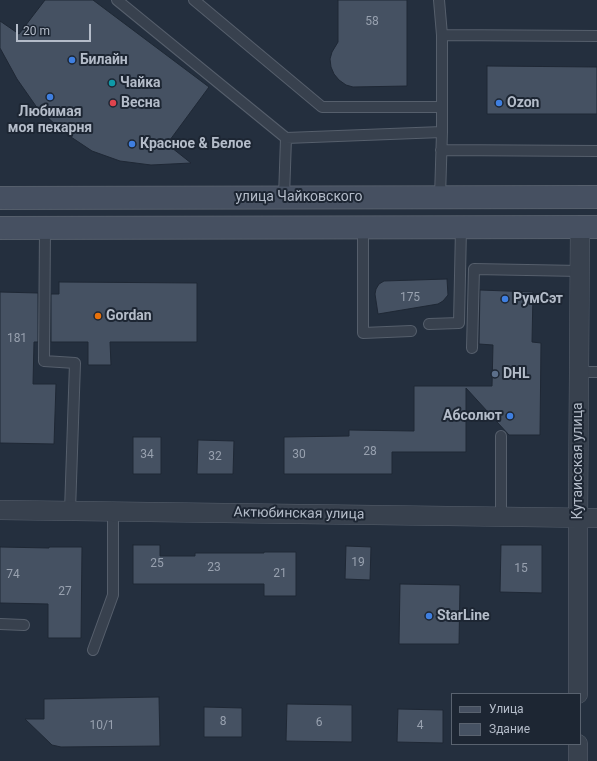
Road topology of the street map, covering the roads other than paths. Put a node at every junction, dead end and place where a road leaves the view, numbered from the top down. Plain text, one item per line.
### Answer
1 (117, 0) edge
2 (194, 0) edge
3 (439, 0) edge
4 (442, 35) junction
5 (597, 36) edge
6 (442, 107) junction
7 (442, 132) junction
8 (286, 138) junction
9 (441, 150) junction
10 (597, 151) edge
11 (284, 197) junction
12 (440, 197) junction
13 (597, 197) edge
14 (0, 198) edge
15 (589, 227) edge
16 (0, 228) edge
17 (45, 228) junction
18 (363, 228) junction
19 (461, 228) junction
20 (580, 271) junction
21 (429, 324) dead end
22 (411, 331) dead end
23 (472, 348) dead end
24 (588, 372) edge
25 (501, 436) dead end
26 (0, 510) edge
27 (70, 511) junction
28 (113, 511) junction
29 (502, 516) junction
30 (578, 518) junction
31 (597, 518) edge
32 (0, 624) edge
33 (24, 625) dead end
34 (93, 650) dead end
35 (578, 693) edge
36 (578, 745) edge
37 (578, 761) edge

1 - 8 lane
2 - 6 lane
3 - 4 lane
4 - 5 lane
4 - 6 lane
6 - 7 lane
7 - 8 lane
7 - 9 lane
8 - 11 lane
9 - 10 lane
9 - 12 lane
11 - 12 main road, улица Чайковского
11 - 14 main road, улица Чайковского
12 - 13 main road, улица Чайковского
15 - 19 main road
15 - 20 street, Кутаисская улица
16 - 17 main road
17 - 18 main road
17 - 27 lane
18 - 19 main road
18 - 22 lane
19 - 21 lane
20 - 23 lane
20 - 24 street, Кутаисская улица
24 - 30 street, Кутаисская улица
25 - 29 lane
26 - 27 street, Актюбинская улица
27 - 28 street, Актюбинская улица
28 - 29 street, Актюбинская улица
28 - 34 lane
29 - 30 street, Актюбинская улица
30 - 31 street, Актюбинская улица
30 - 35 street, Кутаисская улица
32 - 33 lane
36 - 37 street

